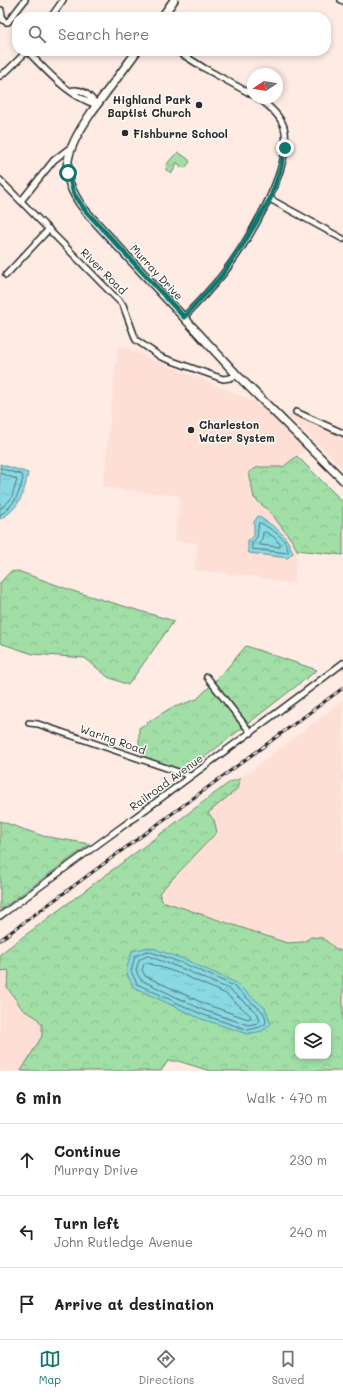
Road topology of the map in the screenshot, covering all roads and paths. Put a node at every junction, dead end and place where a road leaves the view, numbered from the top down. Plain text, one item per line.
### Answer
1 (25, 0) edge
2 (63, 0) edge
3 (174, 0) edge
4 (1, 10) dead end
5 (16, 12) edge
6 (55, 12) edge
7 (166, 12) edge
8 (12, 17) edge
9 (22, 56) edge
10 (32, 56) edge
11 (133, 56) edge
12 (185, 56) edge
13 (0, 76) edge
14 (247, 92) edge
15 (265, 104) edge
16 (97, 105) junction
17 (71, 147) junction
18 (0, 180) edge
19 (270, 199) junction
20 (21, 201) junction
21 (49, 229) junction
22 (343, 239) edge
23 (6, 275) dead end
24 (184, 317) junction
25 (237, 375) junction
26 (296, 412) dead end
27 (343, 433) edge
28 (343, 480) edge
29 (343, 663) edge
30 (208, 677) dead end
31 (30, 723) dead end
32 (251, 733) junction
33 (190, 776) junction
34 (0, 916) edge

1 - 5 street
2 - 6 street
3 - 7 street
4 - 8 street
9 - 13 street
10 - 16 street
11 - 16 street, Murray Drive
12 - 14 street
15 - 19 street
16 - 17 street, Murray Drive
17 - 20 street
17 - 24 street, Murray Drive
18 - 20 street, River Road
19 - 22 street
19 - 24 street
20 - 21 street, River Road
21 - 23 street
21 - 25 street, River Road
24 - 25 street, Murray Drive
25 - 28 street, Murray Drive
26 - 27 street
29 - 32 street, Railroad Avenue
30 - 32 street
31 - 33 street, Waring Road
32 - 33 street, Railroad Avenue
33 - 34 street, Railroad Avenue

